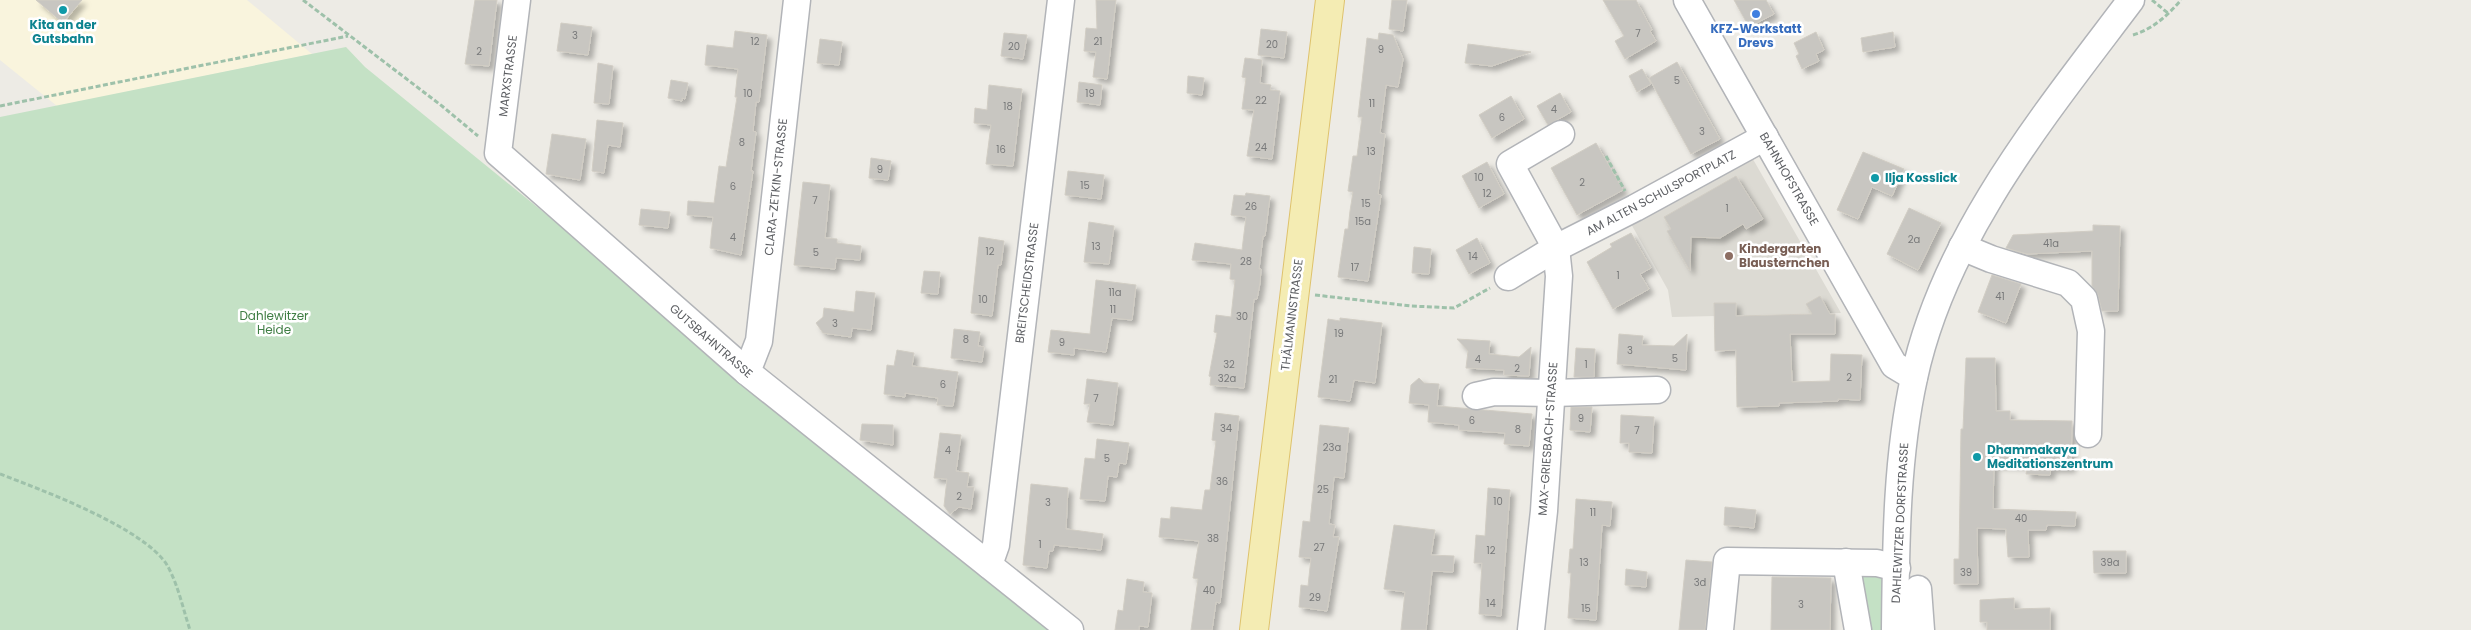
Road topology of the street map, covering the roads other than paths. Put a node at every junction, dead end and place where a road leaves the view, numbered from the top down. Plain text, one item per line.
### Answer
1 (517, 0) edge
2 (797, 0) edge
3 (1062, 0) edge
4 (1330, 0) edge
5 (1687, 0) edge
6 (2131, 0) edge
7 (1561, 134) dead end
8 (1765, 137) junction
9 (498, 153) joint
10 (1962, 246) junction
11 (1556, 248) junction
12 (1508, 277) road end
13 (747, 372) junction
14 (1914, 376) junction
15 (1657, 390) dead end
16 (1552, 393) junction
17 (1476, 396) dead end
18 (2088, 434) dead end
19 (1846, 562) junction
20 (989, 565) junction
21 (1896, 568) junction
22 (1918, 589) dead end
23 (1070, 630) edge
24 (1254, 630) edge
25 (1531, 630) edge
26 (1720, 630) edge
27 (1858, 630) edge
28 (1895, 630) edge
29 (1921, 630) edge

1 - 9 street, MARXSTRASSE
2 - 13 street, CLARA-ZETKIN-STRASSE
3 - 20 street, BREITSCHEIDSTRASSE
4 - 24 main road, THÄLMANNSTRASSE
5 - 8 street, BAHNHOFSTRASSE
6 - 10 street, DAHLEWITZER DORFSTRASSE
7 - 11 street
8 - 11 street, AM ALTEN SCHULSPORTPLATZ
8 - 14 street, BAHNHOFSTRASSE
9 - 13 street, GUTSBAHNTRASSE
10 - 14 street, DAHLEWITZER DORFSTRASSE
10 - 18 street
11 - 12 street, AM ALTEN SCHULSPORTPLATZ
11 - 16 street, MAX-GRIESBACH-STRASSE
13 - 20 street, GUTSBAHNTRASSE
14 - 21 street, DAHLEWITZER DORFSTRASSE
15 - 16 street
16 - 17 street
16 - 25 street, MAX-GRIESBACH-STRASSE
19 - 21 street
19 - 26 street
19 - 27 street
20 - 23 street, GUTSBAHNTRASSE
21 - 28 street, DAHLEWITZER DORFSTRASSE
22 - 29 street

